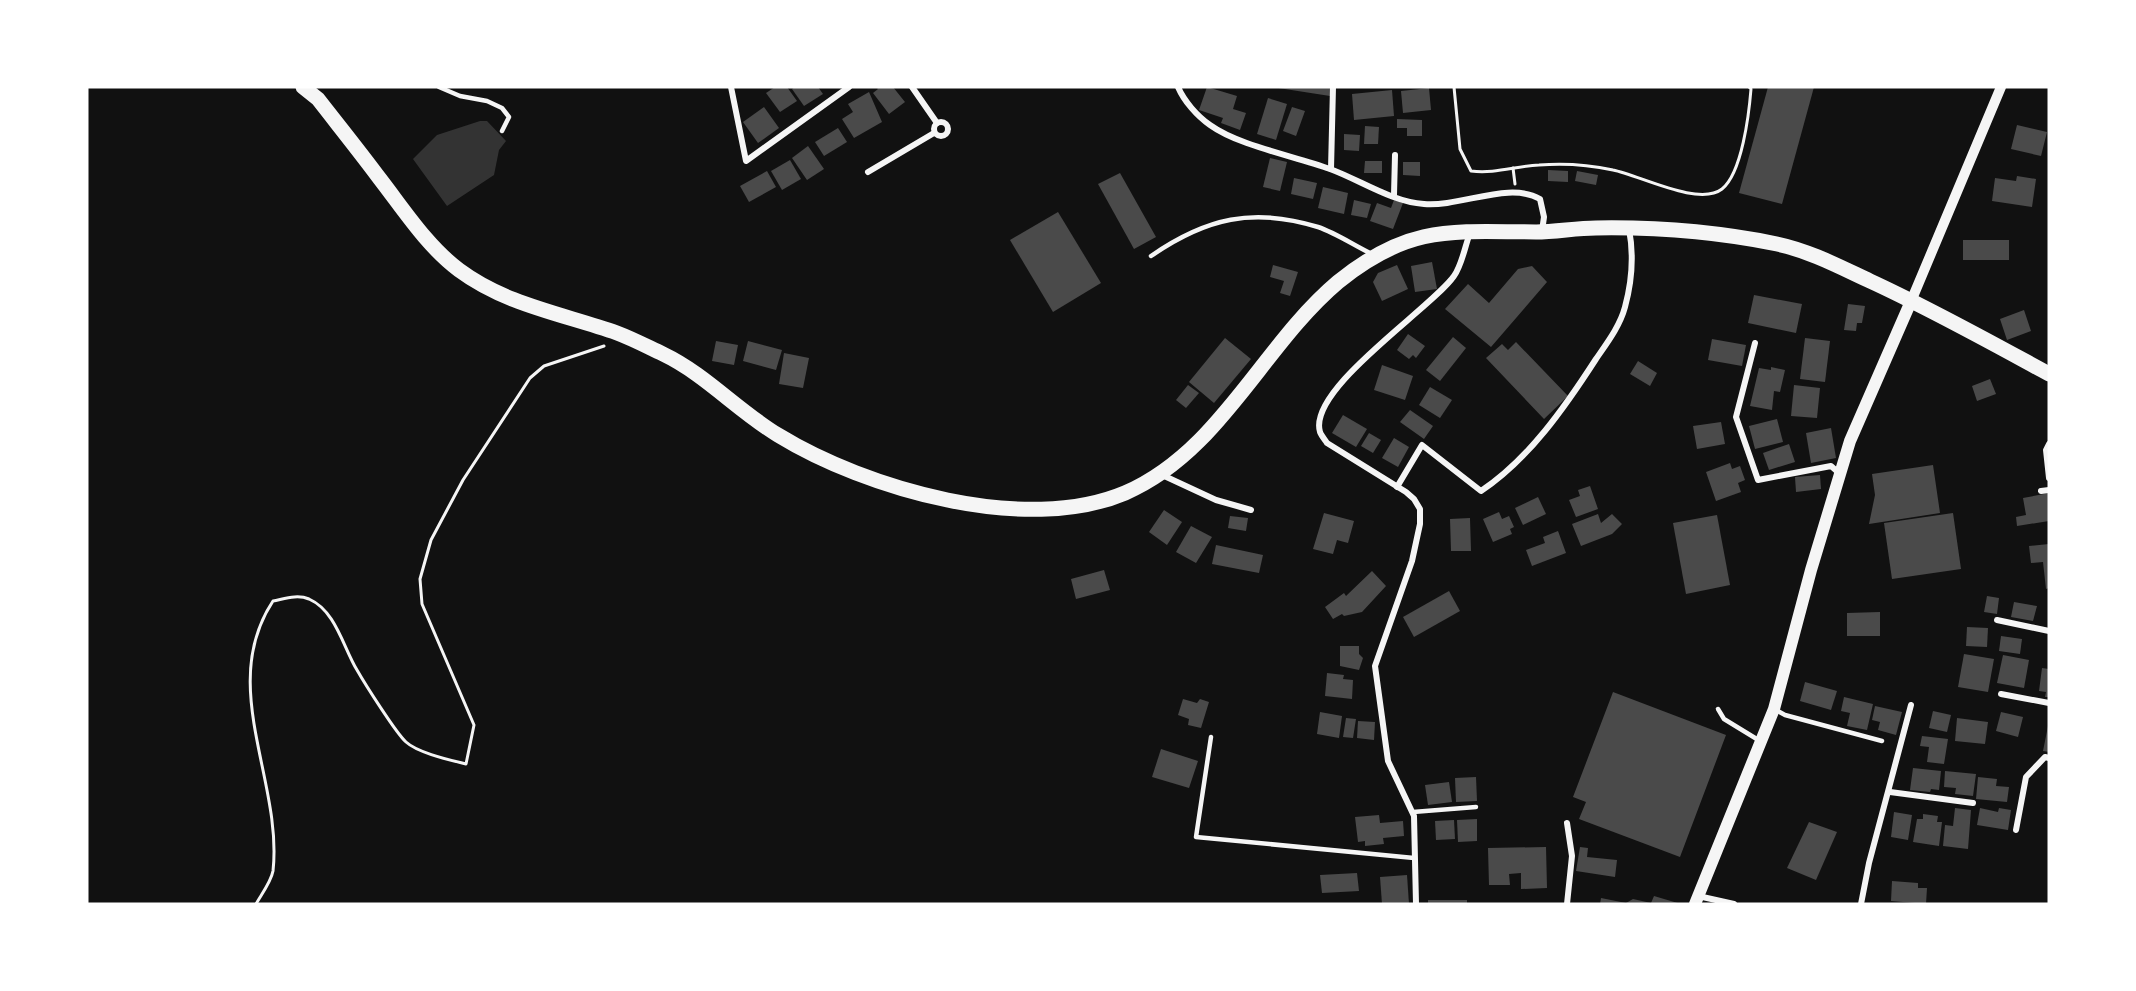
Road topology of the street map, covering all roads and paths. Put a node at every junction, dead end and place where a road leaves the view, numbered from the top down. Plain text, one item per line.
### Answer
1 (303, 87) edge
2 (439, 87) edge
3 (730, 87) edge
4 (849, 87) edge
5 (912, 87) edge
6 (1178, 87) edge
7 (1333, 87) edge
8 (1454, 87) edge
9 (1749, 87) edge
10 (2001, 87) edge
11 (938, 123) junction
12 (502, 131) dead end
13 (934, 133) junction
14 (1395, 155) dead end
15 (1513, 168) junction
16 (1331, 169) junction
17 (868, 172) dead end
18 (1516, 191) junction
19 (1394, 195) junction
20 (1629, 228) junction
21 (1471, 229) junction
22 (1542, 232) junction
23 (1374, 255) junction
24 (1151, 256) dead end
25 (1912, 299) junction
26 (1755, 343) dead end
27 (605, 346) dead end
28 (2049, 374) edge
29 (2049, 444) edge
30 (1159, 474) junction
31 (1840, 474) junction
32 (2049, 477) edge
33 (1397, 487) junction
34 (2049, 490) edge
35 (2041, 491) dead end
36 (1251, 510) dead end
37 (1997, 620) dead end
38 (2049, 632) edge
39 (2001, 694) dead end
40 (2049, 703) edge
41 (1911, 705) dead end
42 (1718, 709) dead end
43 (1774, 709) junction
44 (1211, 737) dead end
45 (1882, 741) dead end
46 (1762, 742) junction
47 (2049, 758) edge
48 (1890, 792) junction
49 (1973, 803) dead end
50 (1476, 807) dead end
51 (1413, 812) junction
52 (1567, 824) dead end
53 (2016, 830) dead end
54 (1414, 858) junction
55 (1697, 900) edge
56 (256, 904) edge
57 (1416, 904) edge
58 (1567, 904) edge
59 (1734, 904) edge
60 (1861, 904) edge

1 - 30 main road
2 - 12 lane
3 - 4 street
5 - 11 street
6 - 16 street
7 - 16 street
8 - 15 path
9 - 15 path
10 - 25 street
11 - 13 street
11 - 13 street
13 - 17 street
14 - 19 street
15 - 18 path
16 - 19 street
18 - 19 street
18 - 22 street
20 - 22 main road
20 - 25 main road
20 - 33 street
21 - 22 main road
21 - 23 main road
21 - 33 street
23 - 24 lane
23 - 30 main road
25 - 28 main road
25 - 31 main road
26 - 31 street
27 - 56 path
29 - 32 street
30 - 36 street
31 - 43 main road
33 - 51 street
34 - 35 street
37 - 38 street
39 - 40 street
41 - 48 street
42 - 46 lane
43 - 45 lane
43 - 46 main road
44 - 54 lane
46 - 55 main road
47 - 53 street
48 - 49 street
48 - 60 street
50 - 51 lane
51 - 54 street
52 - 58 street
54 - 57 street
55 - 59 street

